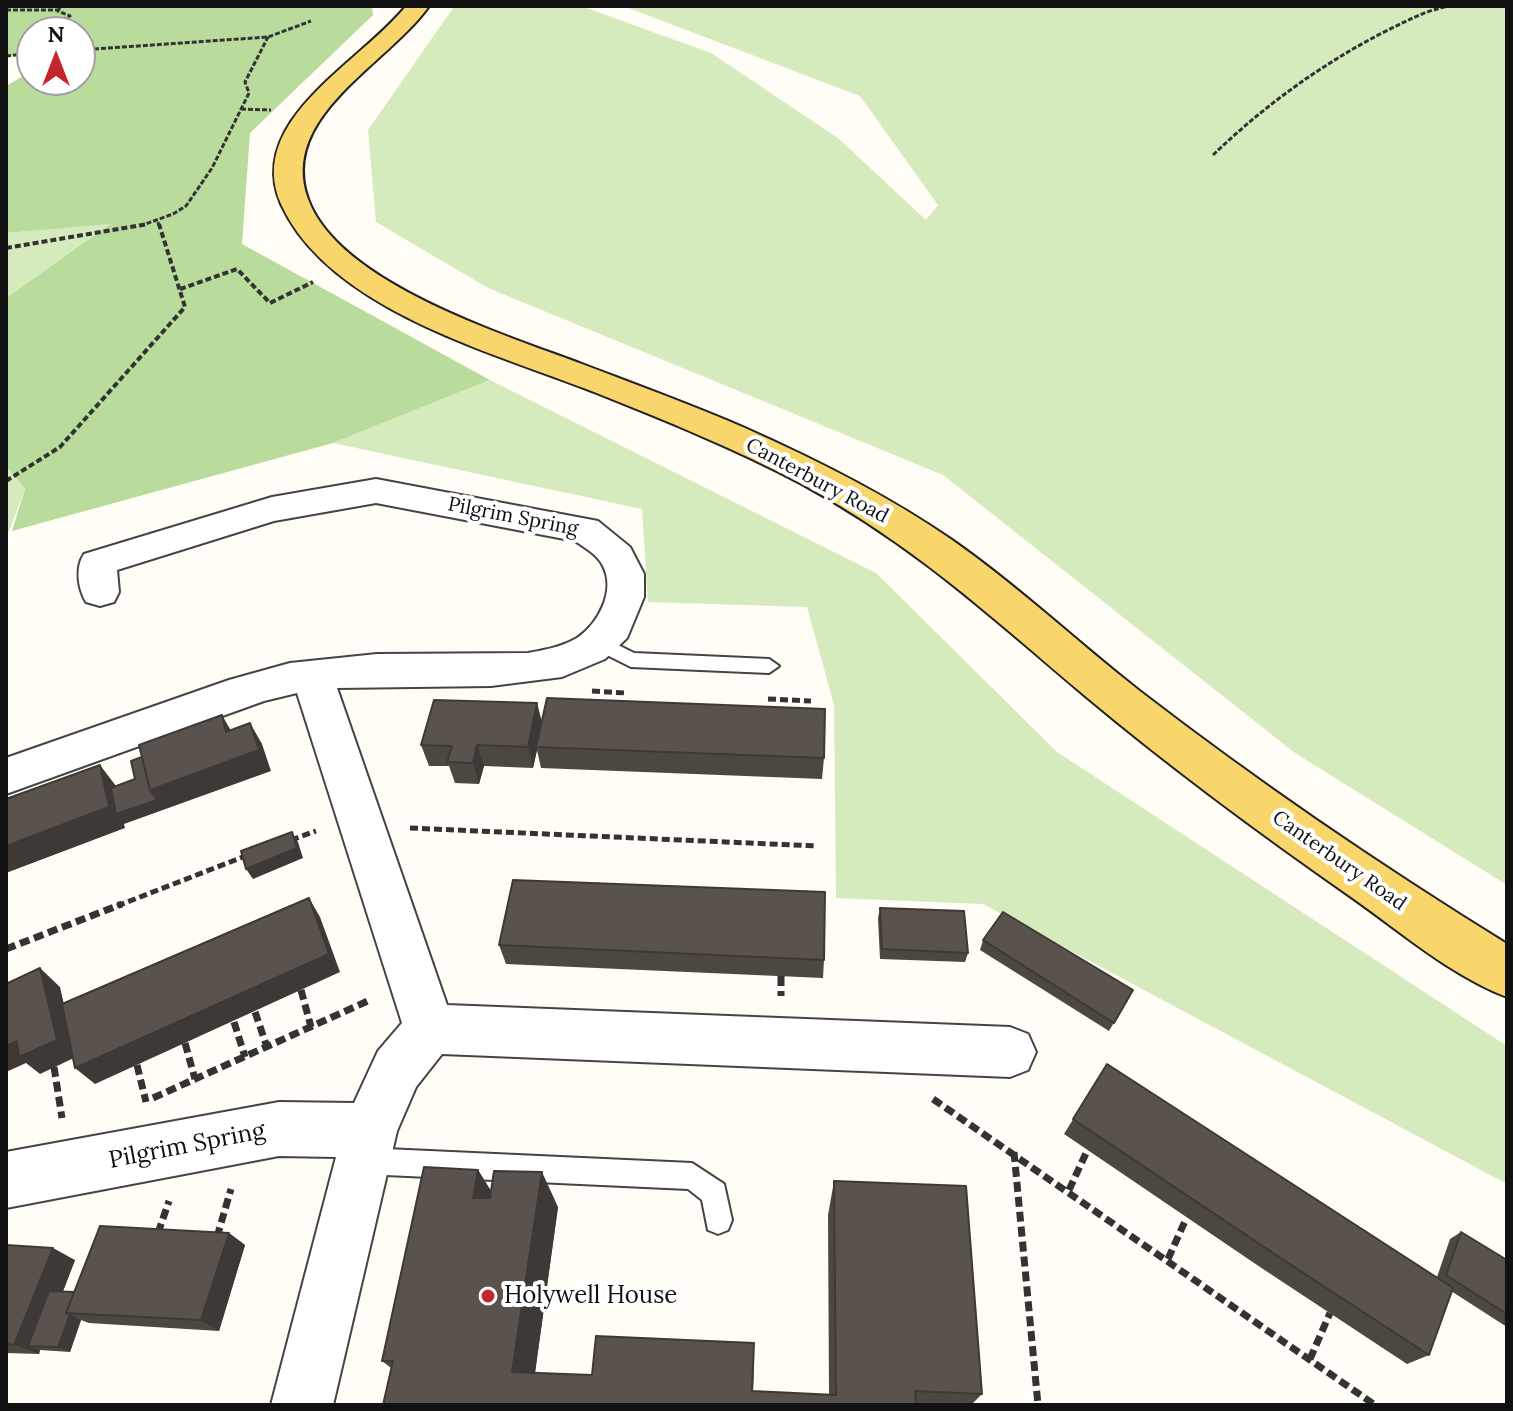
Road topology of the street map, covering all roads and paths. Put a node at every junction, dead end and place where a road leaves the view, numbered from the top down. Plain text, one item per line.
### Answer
1 (418, 6) edge
2 (1450, 6) edge
3 (60, 8) edge
4 (6, 10) edge
5 (311, 21) dead end
6 (268, 37) junction
7 (96, 49) edge
8 (1213, 155) dead end
9 (158, 222) junction
10 (6, 248) edge
11 (314, 282) dead end
12 (180, 289) junction
13 (6, 481) edge
14 (100, 592) dead end
15 (600, 643) junction
16 (769, 666) dead end
17 (312, 676) junction
18 (626, 693) dead end
19 (624, 708) edge
20 (6, 776) edge
21 (328, 826) dead end
22 (401, 828) dead end
23 (288, 841) edge
24 (817, 846) dead end
25 (261, 851) edge
26 (6, 949) edge
27 (1507, 973) edge
28 (301, 990) edge
29 (373, 999) dead end
30 (255, 1012) edge
31 (234, 1022) edge
32 (311, 1027) junction
33 (430, 1029) junction
34 (185, 1043) edge
35 (267, 1047) junction
36 (1010, 1052) dead end
37 (245, 1057) junction
38 (137, 1065) edge
39 (54, 1067) edge
40 (195, 1079) junction
41 (926, 1094) dead end
42 (146, 1102) junction
43 (132, 1108) dead end
44 (63, 1128) dead end
45 (367, 1146) junction
46 (1087, 1151) edge
47 (1014, 1152) junction
48 (234, 1178) dead end
49 (6, 1180) edge
50 (173, 1190) dead end
51 (1069, 1190) junction
52 (1186, 1219) edge
53 (718, 1220) dead end
54 (155, 1241) edge
55 (215, 1244) edge
56 (1168, 1259) junction
57 (1330, 1313) edge
58 (1310, 1359) junction
59 (302, 1405) edge
60 (1038, 1405) edge
61 (1375, 1405) edge

1 - 27 main road, Canterbury Road
2 - 8 path
3 - 4 path
5 - 6 path
6 - 7 path
6 - 9 path
9 - 10 path
9 - 12 path
11 - 12 path
12 - 13 path
14 - 15 street, Pilgrim Spring
15 - 16 lane
15 - 17 street, Pilgrim Spring
17 - 20 street, Pilgrim Spring
17 - 33 street
18 - 19 path
21 - 23 path
22 - 24 path
25 - 26 path
28 - 32 path
29 - 32 path
30 - 35 path
31 - 37 path
32 - 35 path
33 - 36 street
33 - 45 street
34 - 40 path
35 - 37 path
37 - 40 path
38 - 42 path
39 - 44 path
40 - 42 path
41 - 47 path
42 - 43 path
45 - 49 street, Pilgrim Spring
45 - 53 lane
45 - 59 street
46 - 51 path
47 - 51 path
47 - 60 path
48 - 55 path
50 - 54 path
51 - 56 path
52 - 56 path
56 - 58 path
57 - 58 path
58 - 61 path

